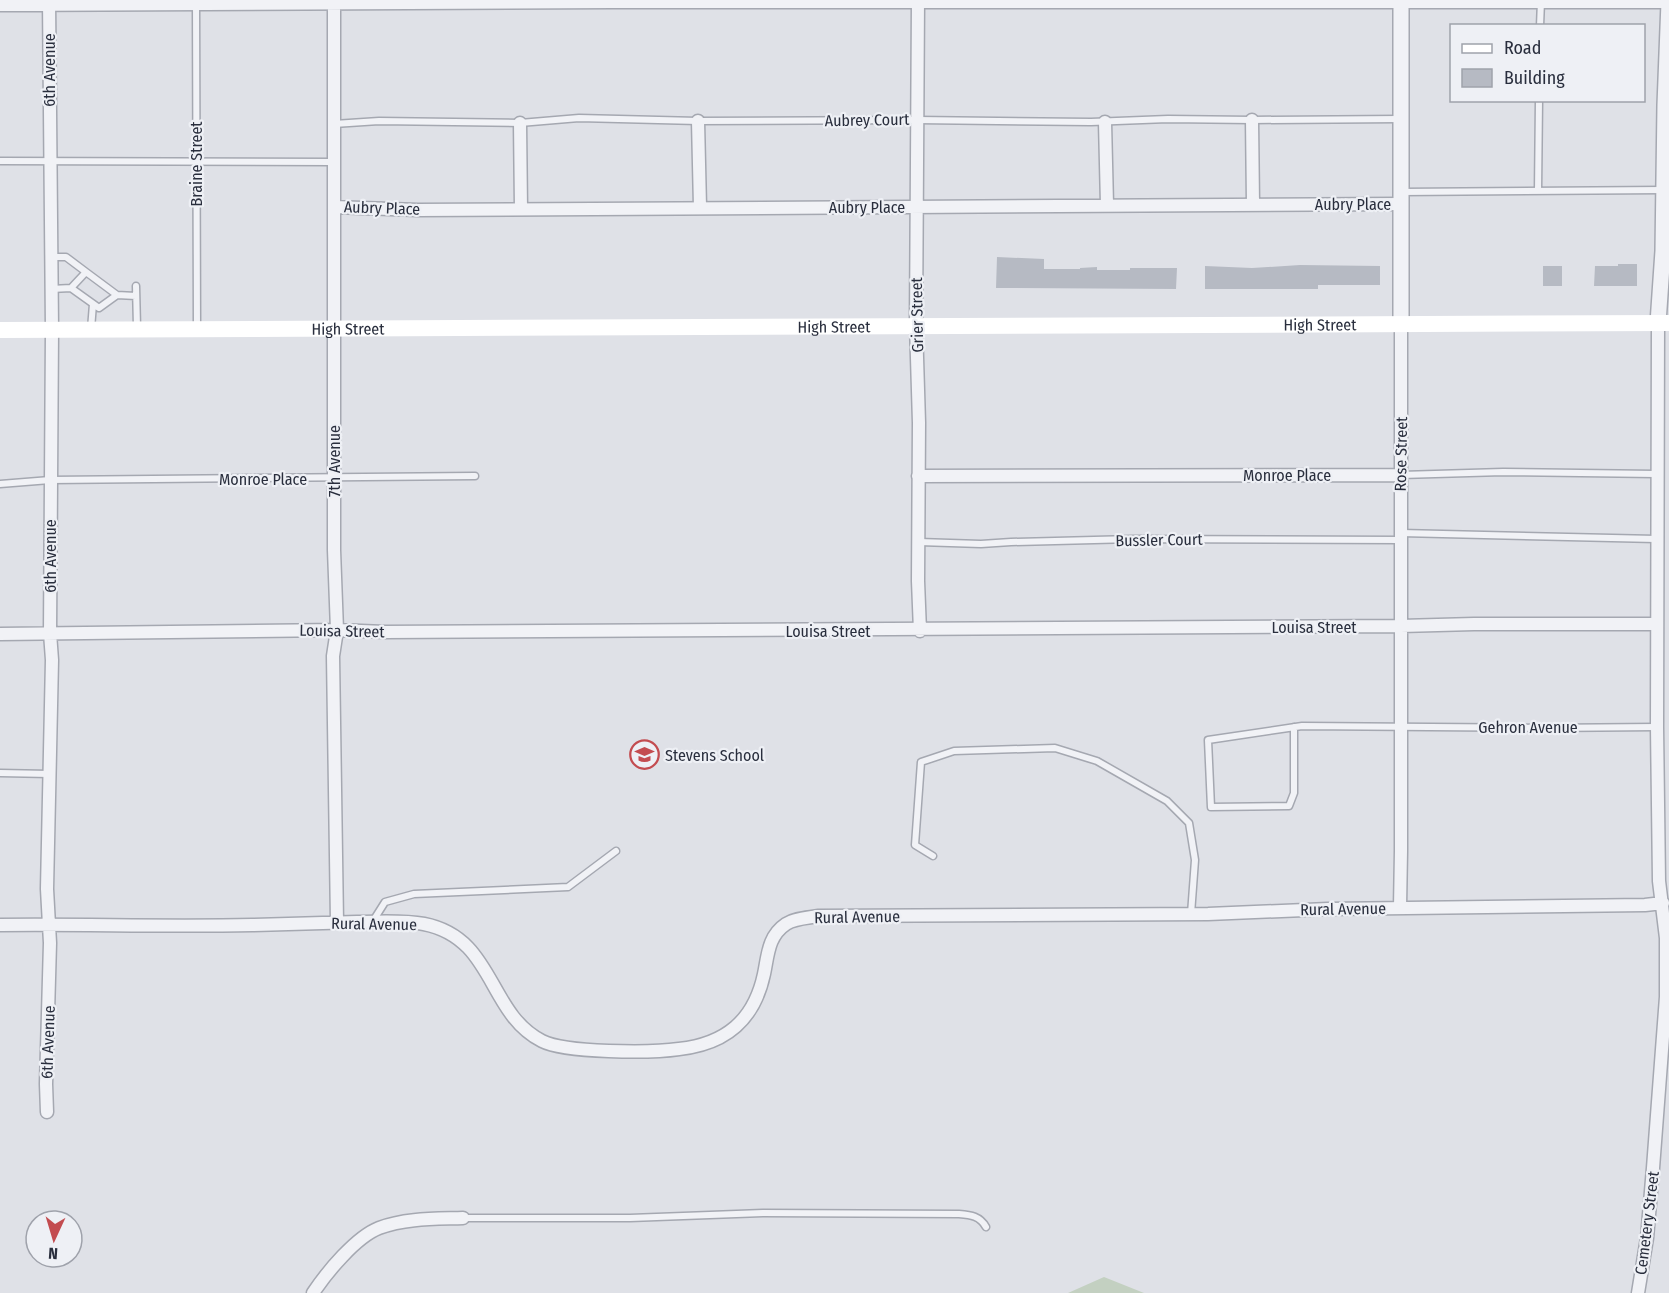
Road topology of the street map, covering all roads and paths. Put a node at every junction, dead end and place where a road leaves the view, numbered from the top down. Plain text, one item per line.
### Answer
1 (1240, 1) edge
2 (1329, 1) edge
3 (1368, 1) edge
4 (1401, 1) edge
5 (1541, 1) edge
6 (49, 2) edge
7 (196, 2) edge
8 (334, 2) edge
9 (918, 2) edge
10 (1669, 2) edge
11 (0, 4) edge
12 (1540, 24) edge
13 (1539, 102) edge
14 (1667, 105) edge
15 (1401, 119) junction
16 (917, 120) junction
17 (1252, 120) junction
18 (1106, 122) junction
19 (334, 123) junction
20 (520, 123) junction
21 (698, 126) junction
22 (196, 160) junction
23 (0, 161) edge
24 (50, 162) junction
25 (334, 162) junction
26 (1665, 190) junction
27 (1538, 191) junction
28 (1401, 198) junction
29 (1253, 204) junction
30 (1107, 205) junction
31 (334, 207) junction
32 (700, 207) junction
33 (916, 207) junction
34 (521, 209) junction
35 (50, 257) junction
36 (86, 272) junction
37 (136, 286) dead end
38 (71, 288) junction
39 (50, 289) junction
40 (117, 295) junction
41 (136, 296) junction
42 (93, 304) junction
43 (1663, 323) edge
44 (1401, 324) junction
45 (916, 325) junction
46 (196, 328) junction
47 (137, 329) junction
48 (334, 329) junction
49 (0, 330) edge
50 (52, 330) junction
51 (91, 330) junction
52 (1656, 474) junction
53 (1400, 475) junction
54 (475, 476) dead end
55 (918, 476) junction
56 (334, 478) junction
57 (50, 480) junction
58 (0, 483) edge
59 (1400, 536) junction
60 (1656, 538) junction
61 (918, 542) junction
62 (1655, 624) junction
63 (1401, 627) junction
64 (337, 630) junction
65 (920, 631) junction
66 (50, 633) junction
67 (0, 634) edge
68 (1400, 726) junction
69 (1294, 727) junction
70 (1657, 727) junction
71 (0, 773) edge
72 (50, 774) junction
73 (616, 851) dead end
74 (933, 856) dead end
75 (1663, 903) junction
76 (1400, 908) junction
77 (1191, 914) junction
78 (337, 922) junction
79 (372, 922) junction
80 (0, 925) edge
81 (49, 925) junction
82 (47, 1112) dead end
83 (463, 1218) joint
84 (986, 1227) dead end
85 (313, 1293) edge
86 (1638, 1293) edge

1 - 2 street
1 - 9 street
2 - 3 street
3 - 4 street
4 - 5 street
4 - 15 street, Rose Street
5 - 10 street
5 - 12 lane
6 - 7 street
6 - 11 street
6 - 24 street, 6th Avenue
7 - 8 street
7 - 22 lane, Braine Street
8 - 9 street
8 - 19 street, 7th Avenue
9 - 16 street, Grier Street
10 - 14 street, Cemetery Street
13 - 27 lane
14 - 26 street, Cemetery Street
15 - 17 lane, Aubrey Court
15 - 28 street, Rose Street
16 - 18 lane, Aubrey Court
16 - 21 lane, Aubrey Court
16 - 33 street, Grier Street
17 - 18 lane, Aubrey Court
17 - 29 street
18 - 30 street
19 - 20 lane, Aubrey Court
19 - 25 street, 7th Avenue
20 - 21 lane, Aubrey Court
20 - 34 street
21 - 32 street
22 - 24 lane
22 - 25 lane
22 - 46 lane, Braine Street
23 - 24 lane
24 - 35 street, 6th Avenue
25 - 31 street, 7th Avenue
26 - 27 lane, Aubry Place
26 - 43 street, Cemetery Street
27 - 28 lane, Aubry Place
28 - 29 street, Aubry Place
28 - 44 street, Rose Street
29 - 30 street, Aubry Place
30 - 33 street, Aubry Place
31 - 34 street, Aubry Place
31 - 48 street, 7th Avenue
32 - 33 street, Aubry Place
32 - 34 street, Aubry Place
33 - 45 street, Grier Street
35 - 36 lane
35 - 39 street, 6th Avenue
36 - 38 lane
36 - 40 lane
37 - 41 lane
38 - 39 lane
38 - 42 lane
39 - 50 street, 6th Avenue
40 - 41 lane
40 - 42 lane
41 - 47 lane
42 - 51 lane
43 - 44 main road, High Street
43 - 52 street, Cemetery Street
44 - 45 main road, High Street
44 - 53 street, Rose Street
45 - 48 main road, High Street
45 - 55 street, Grier Street
46 - 47 main road, High Street
46 - 48 main road, High Street
47 - 51 main road, High Street
48 - 56 street, 7th Avenue
49 - 50 main road, High Street
50 - 51 main road, High Street
50 - 57 street, 6th Avenue
52 - 53 lane, Monroe Place
52 - 60 street, Cemetery Street
53 - 55 street, Monroe Place
53 - 59 street, Rose Street
54 - 56 lane, Monroe Place
55 - 61 street, Grier Street
56 - 57 lane, Monroe Place
56 - 64 street, 7th Avenue
57 - 58 lane, Monroe Place
57 - 66 street, 6th Avenue
59 - 60 lane, Bussler Court
59 - 61 lane, Bussler Court
59 - 63 street, Rose Street
60 - 62 street, Cemetery Street
61 - 65 street, Grier Street
62 - 63 street, Louisa Street
62 - 70 street, Cemetery Street
63 - 65 street, Louisa Street
63 - 68 street, Rose Street
64 - 65 street, Louisa Street
64 - 66 street, Louisa Street
64 - 78 street, 7th Avenue
66 - 67 street, Louisa Street
66 - 72 street, 6th Avenue
68 - 69 lane, Gehron Avenue
68 - 70 lane, Gehron Avenue
68 - 76 street, Rose Street
69 - 69 lane, Gehron Avenue
70 - 75 street, Cemetery Street
71 - 72 lane
72 - 81 street, 6th Avenue
73 - 79 lane
74 - 77 lane
75 - 76 street, Rural Avenue
75 - 86 street, Cemetery Street
76 - 77 street, Rural Avenue
77 - 79 street, Rural Avenue
78 - 79 street, Rural Avenue
78 - 81 street, Rural Avenue
80 - 81 street, Rural Avenue
81 - 82 street, 6th Avenue
83 - 84 lane
83 - 85 street

